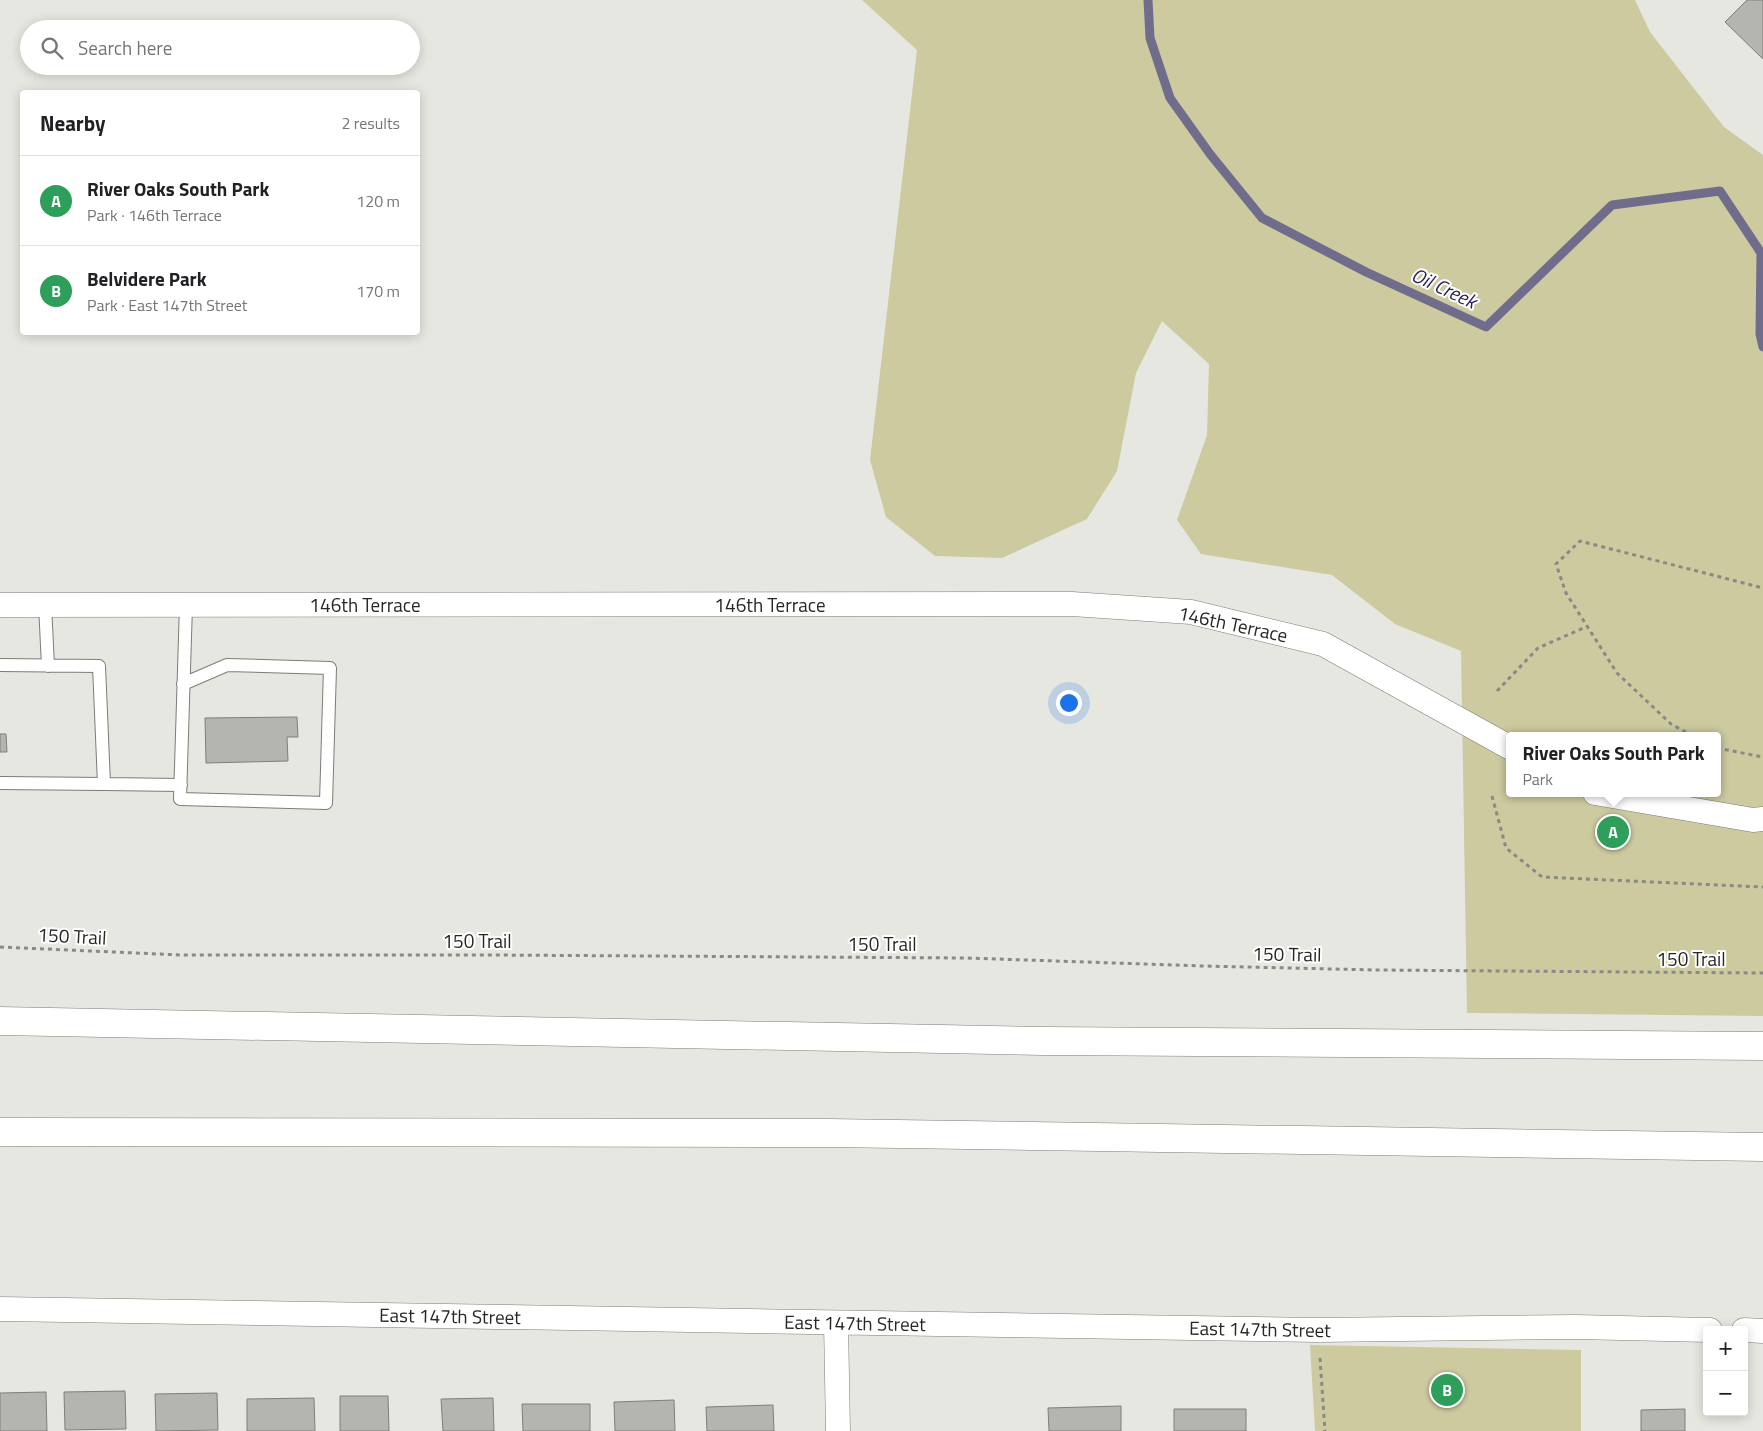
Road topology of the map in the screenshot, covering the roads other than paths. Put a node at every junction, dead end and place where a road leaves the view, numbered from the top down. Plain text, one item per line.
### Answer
1 (0, 605) edge
2 (45, 605) junction
3 (186, 605) junction
4 (0, 665) edge
5 (48, 666) junction
6 (183, 684) junction
7 (1506, 745) edge
8 (0, 783) edge
9 (104, 784) junction
10 (181, 784) junction
11 (1619, 797) edge
12 (1763, 819) edge
13 (0, 1021) edge
14 (1763, 1046) edge
15 (0, 1132) edge
16 (1763, 1147) edge
17 (0, 1309) edge
18 (836, 1323) junction
19 (1703, 1330) edge
20 (1748, 1330) edge
21 (1763, 1331) edge
22 (838, 1431) edge

1 - 2 street, 146th Terrace
2 - 3 street, 146th Terrace
2 - 5 lane
3 - 6 lane
3 - 7 street, 146th Terrace
4 - 5 lane
5 - 9 lane
6 - 10 lane
6 - 10 lane
8 - 9 lane
9 - 10 lane
11 - 12 street
13 - 14 main road
15 - 16 main road
17 - 18 street, East 147th Street
18 - 19 street, East 147th Street
18 - 22 street
20 - 21 street

